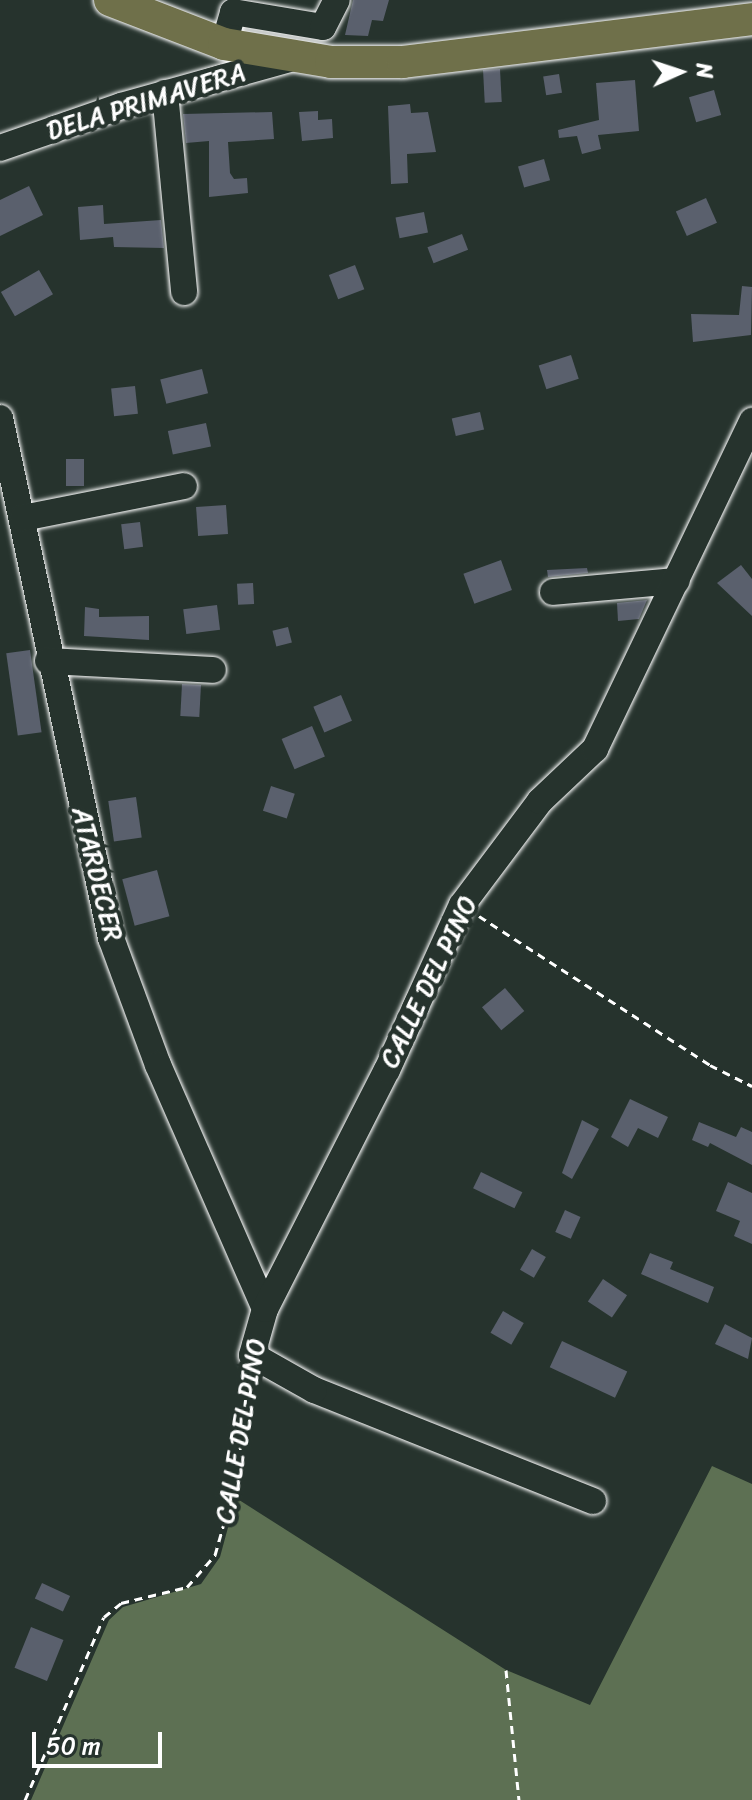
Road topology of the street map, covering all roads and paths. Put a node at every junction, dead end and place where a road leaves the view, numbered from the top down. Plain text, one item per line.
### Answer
1 (110, 0) edge
2 (337, 0) edge
3 (752, 19) edge
4 (224, 44) junction
5 (293, 58) junction
6 (165, 93) junction
7 (0, 148) edge
8 (184, 292) dead end
9 (0, 418) edge
10 (752, 421) edge
11 (184, 486) dead end
12 (23, 518) junction
13 (677, 581) junction
14 (553, 592) dead end
15 (48, 661) junction
16 (213, 670) dead end
17 (462, 905) junction
18 (752, 1086) edge
19 (265, 1309) junction
20 (252, 1355) junction
21 (593, 1501) dead end
22 (506, 1670) dead end
23 (25, 1800) edge
24 (519, 1800) edge

1 - 4 main road
2 - 4 street
3 - 5 main road
4 - 5 main road
5 - 6 street, DELA PRIMAVERA
6 - 7 street, DELA PRIMAVERA
6 - 8 street
9 - 12 street, ATARDECER
10 - 13 street, CALLE DEL PINO
11 - 12 street
12 - 15 street, ATARDECER
13 - 14 street
13 - 17 street, CALLE DEL PINO
15 - 16 street
15 - 19 street, ATARDECER
17 - 18 path
17 - 19 street, CALLE DEL PINO
19 - 20 street, CALLE DEL PINO
20 - 21 street
20 - 23 path, CALLE DEL PINO
22 - 24 path

